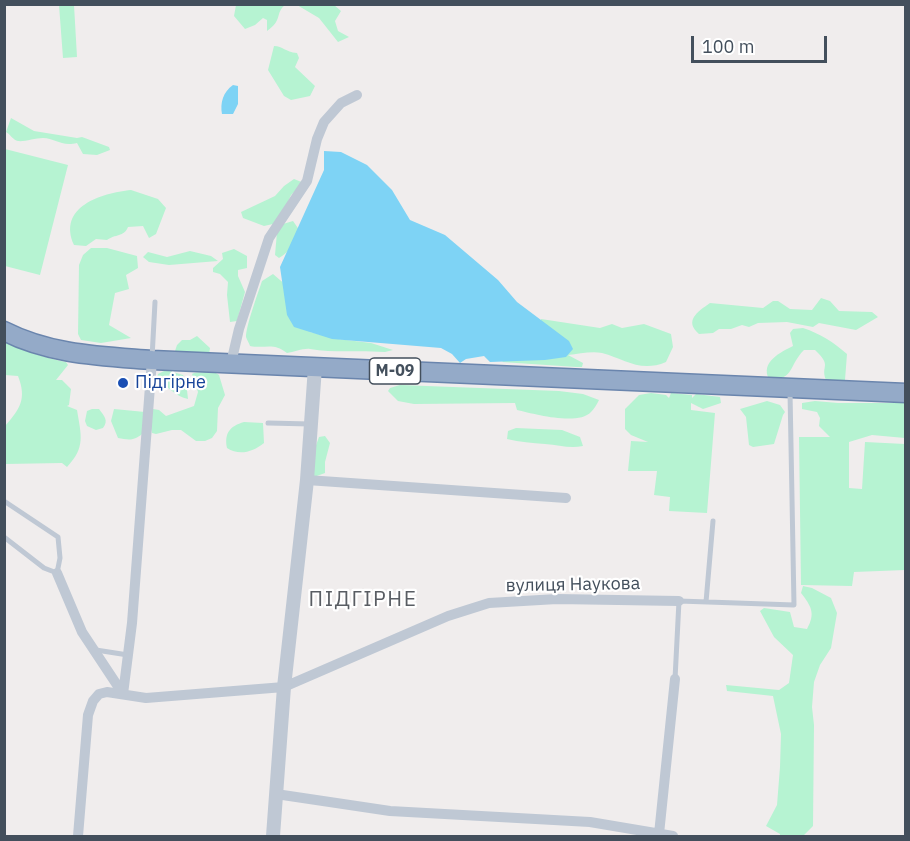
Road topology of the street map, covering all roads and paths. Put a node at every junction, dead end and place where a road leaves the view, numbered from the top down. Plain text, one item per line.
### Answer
1 (357, 95) dead end
2 (155, 302) dead end
3 (4, 331) edge
4 (152, 360) junction
5 (231, 363) junction
6 (315, 367) junction
7 (790, 388) junction
8 (906, 393) edge
9 (268, 423) dead end
10 (311, 424) junction
11 (307, 480) junction
12 (566, 498) dead end
13 (4, 501) edge
14 (713, 521) dead end
15 (4, 537) edge
16 (57, 573) junction
17 (680, 601) junction
18 (706, 602) junction
19 (94, 650) junction
20 (128, 655) junction
21 (675, 679) joint
22 (284, 687) junction
23 (123, 694) junction
24 (276, 794) junction
25 (658, 834) junction
26 (78, 837) edge
27 (273, 837) edge
28 (673, 837) edge

1 - 5 street
2 - 4 lane
3 - 4 highway, М-09
4 - 5 highway, М-09
4 - 20 street
5 - 6 highway, М-09
6 - 7 highway, М-09
6 - 10 street
7 - 8 highway, М-09
7 - 18 lane
9 - 10 lane
10 - 11 street
11 - 12 street
11 - 22 street
13 - 16 lane
14 - 18 lane
15 - 16 lane
16 - 19 street
17 - 18 lane
17 - 21 lane
17 - 22 street, вулиця Наукова
19 - 20 lane
19 - 23 street
20 - 23 street
21 - 25 street
22 - 23 street, вулиця Наукова
22 - 24 street
23 - 26 street, вулиця Наукова
24 - 25 street
24 - 27 street
25 - 28 street

